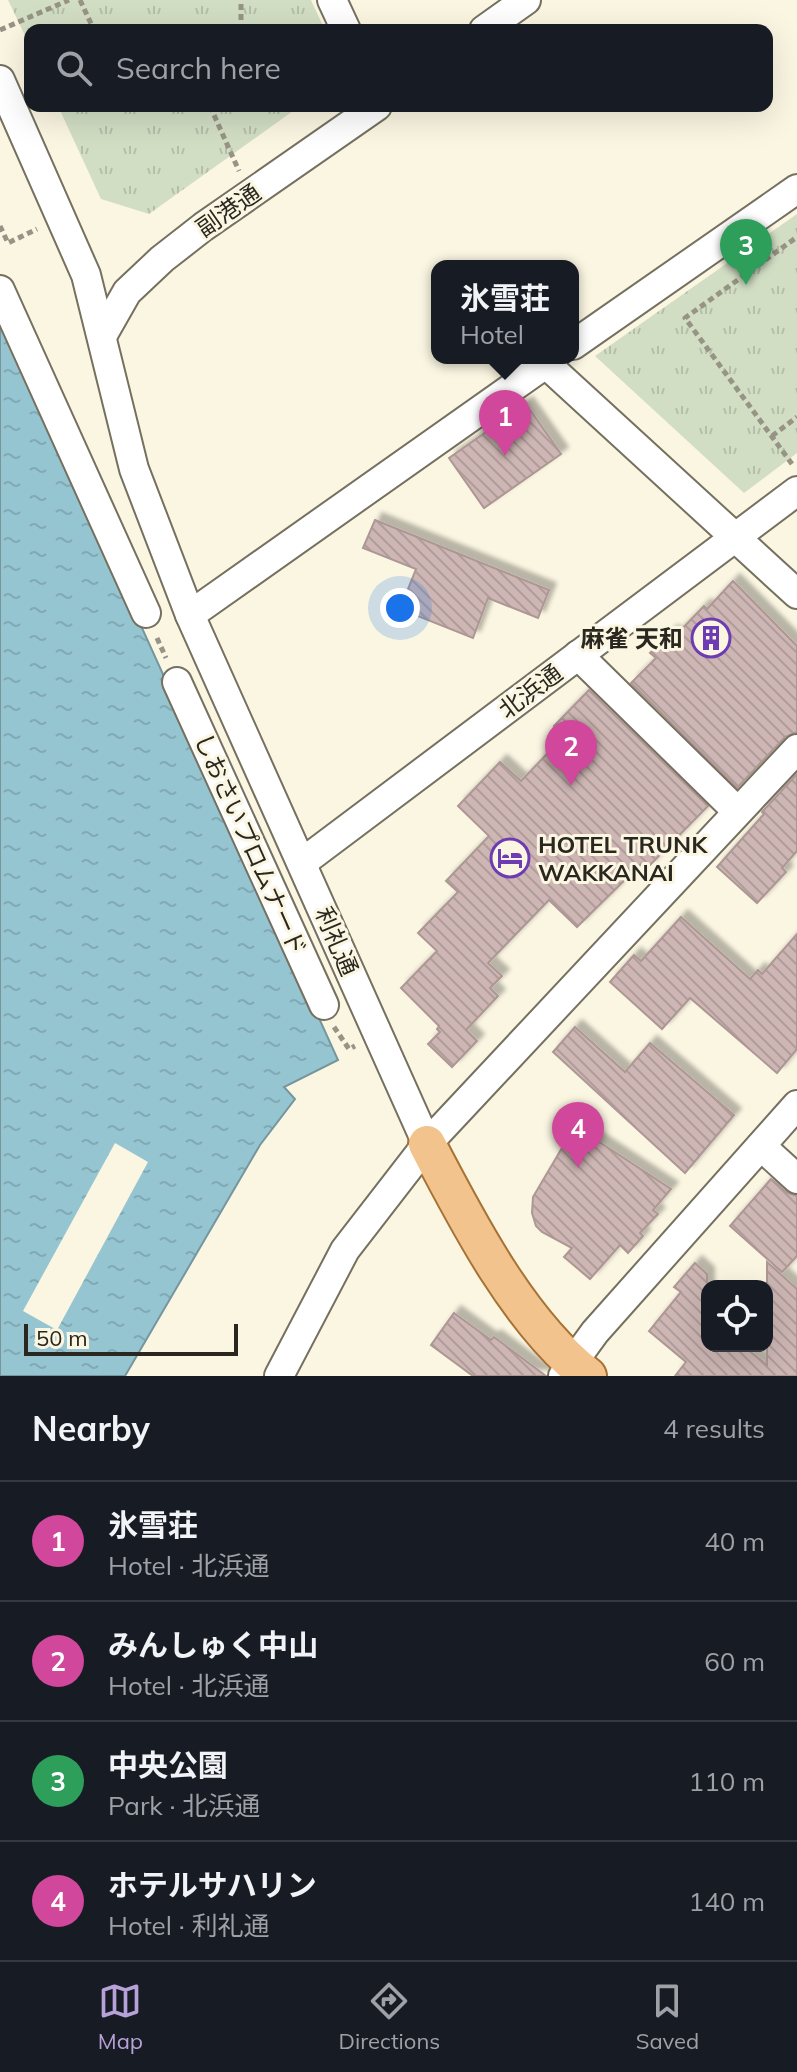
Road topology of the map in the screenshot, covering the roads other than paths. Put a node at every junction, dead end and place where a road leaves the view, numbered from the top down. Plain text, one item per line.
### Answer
1 (332, 0) edge
2 (526, 0) edge
3 (343, 24) edge
4 (492, 24) edge
5 (0, 80) edge
6 (368, 112) edge
7 (797, 189) edge
8 (0, 290) edge
9 (102, 336) junction
10 (579, 341) edge
11 (546, 364) edge
12 (553, 364) edge
13 (797, 491) edge
14 (735, 537) junction
15 (797, 594) edge
16 (190, 615) junction
17 (150, 622) dead end
18 (578, 655) junction
19 (177, 682) dead end
20 (797, 749) edge
21 (737, 811) junction
22 (303, 862) junction
23 (324, 1005) dead end
24 (797, 1105) edge
25 (427, 1144) junction
26 (761, 1146) junction
27 (797, 1179) edge
28 (574, 1372) edge
29 (279, 1376) edge

1 - 3 street
2 - 4 street
5 - 9 street, 利礼通
6 - 9 street, 副港通
7 - 10 street
8 - 17 street
9 - 16 street, 利礼通
11 - 16 street
12 - 14 street
13 - 14 street, 北浜通
14 - 15 street
14 - 18 street, 北浜通
16 - 22 street, 利礼通
18 - 21 street
18 - 22 street, 北浜通
19 - 23 street, しおさいプロムナード
20 - 21 street
21 - 25 street
22 - 25 street, 利礼通
24 - 26 street
25 - 28 main road, 利礼通
25 - 29 street
26 - 27 street
26 - 28 street

